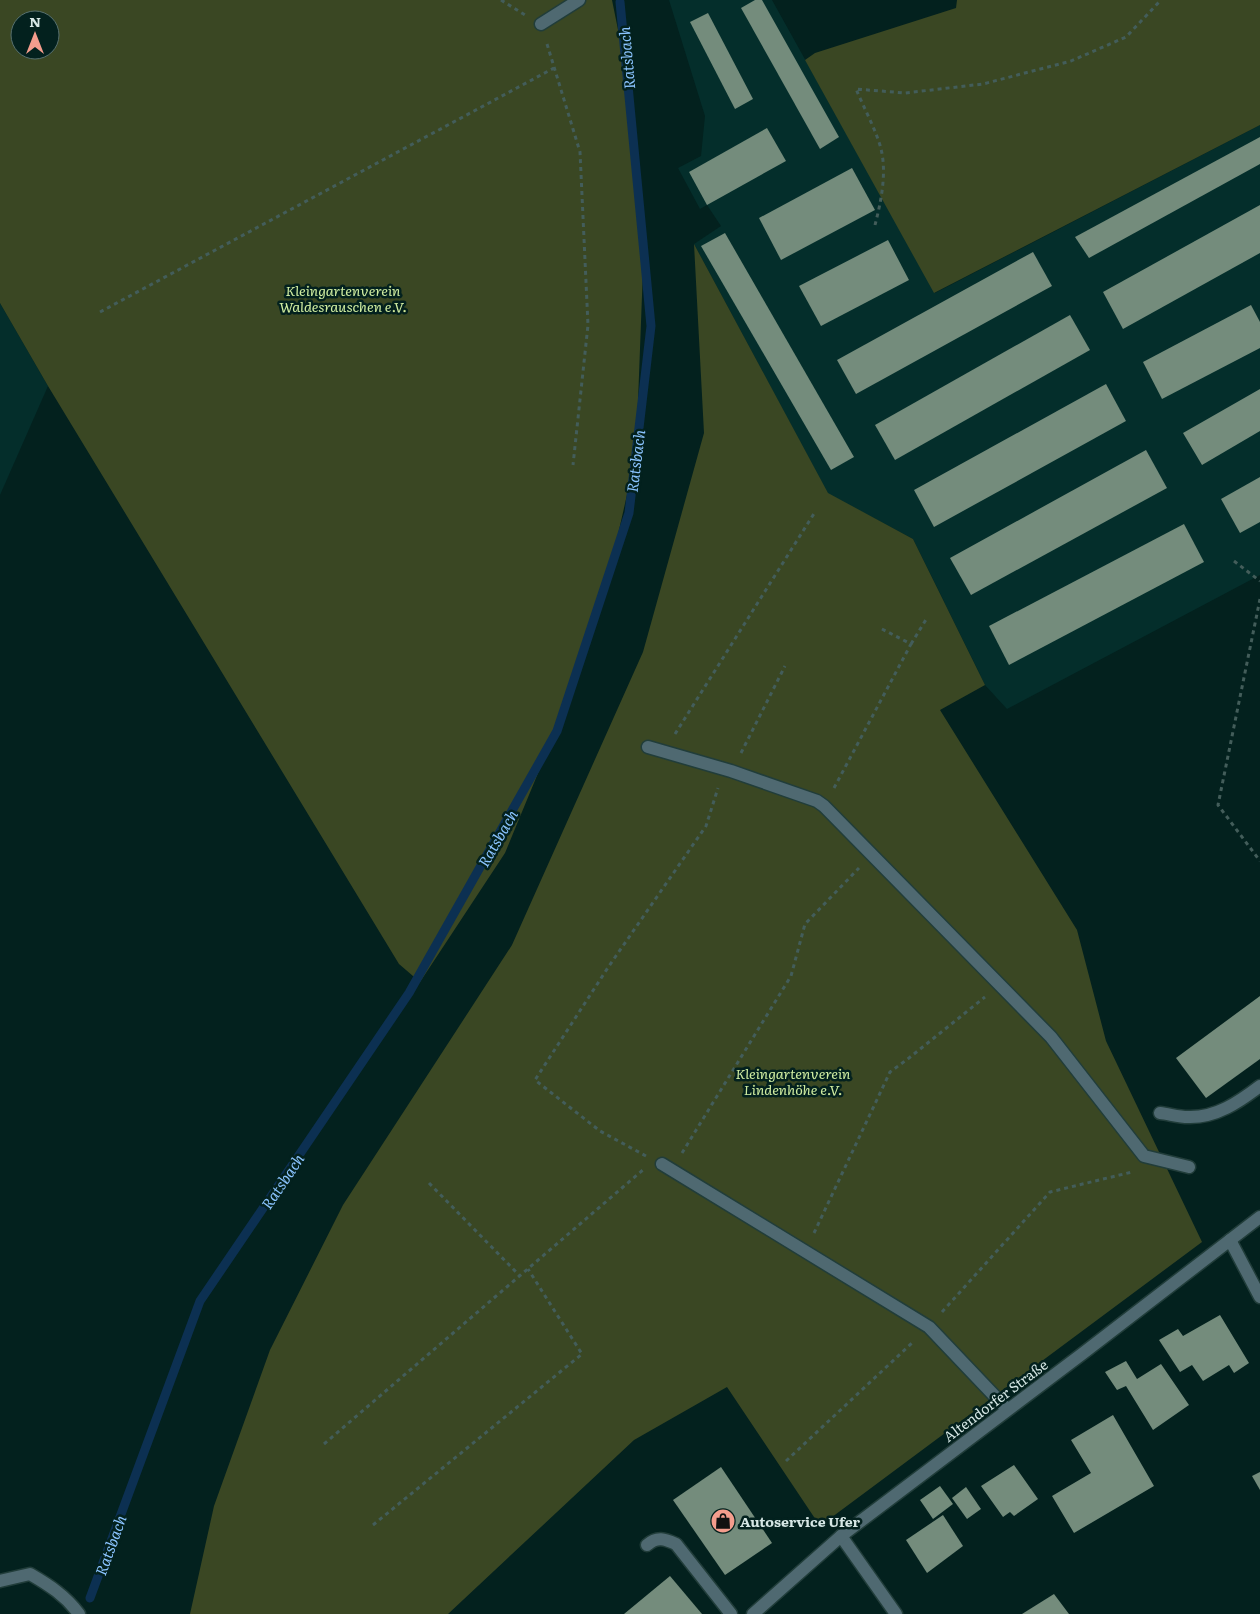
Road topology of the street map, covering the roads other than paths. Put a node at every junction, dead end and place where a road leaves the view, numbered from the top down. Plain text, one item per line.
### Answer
1 (579, 0) edge
2 (541, 24) road end
3 (648, 747) dead end
4 (1260, 1086) edge
5 (1160, 1113) dead end
6 (667, 1167) road end
7 (1189, 1167) dead end
8 (1260, 1217) edge
9 (1230, 1240) junction
10 (1260, 1297) edge
11 (1007, 1409) junction
12 (841, 1536) junction
13 (647, 1545) dead end
14 (0, 1581) edge
15 (79, 1614) edge
16 (731, 1614) edge
17 (753, 1614) edge
18 (896, 1614) edge

1 - 2 street
3 - 7 street
4 - 5 street
6 - 11 street
8 - 9 street, Altendorfer Straße
9 - 10 street
9 - 11 street, Altendorfer Straße
11 - 12 street, Altendorfer Straße
12 - 17 street, Altendorfer Straße
12 - 18 street
13 - 16 street
14 - 15 street

